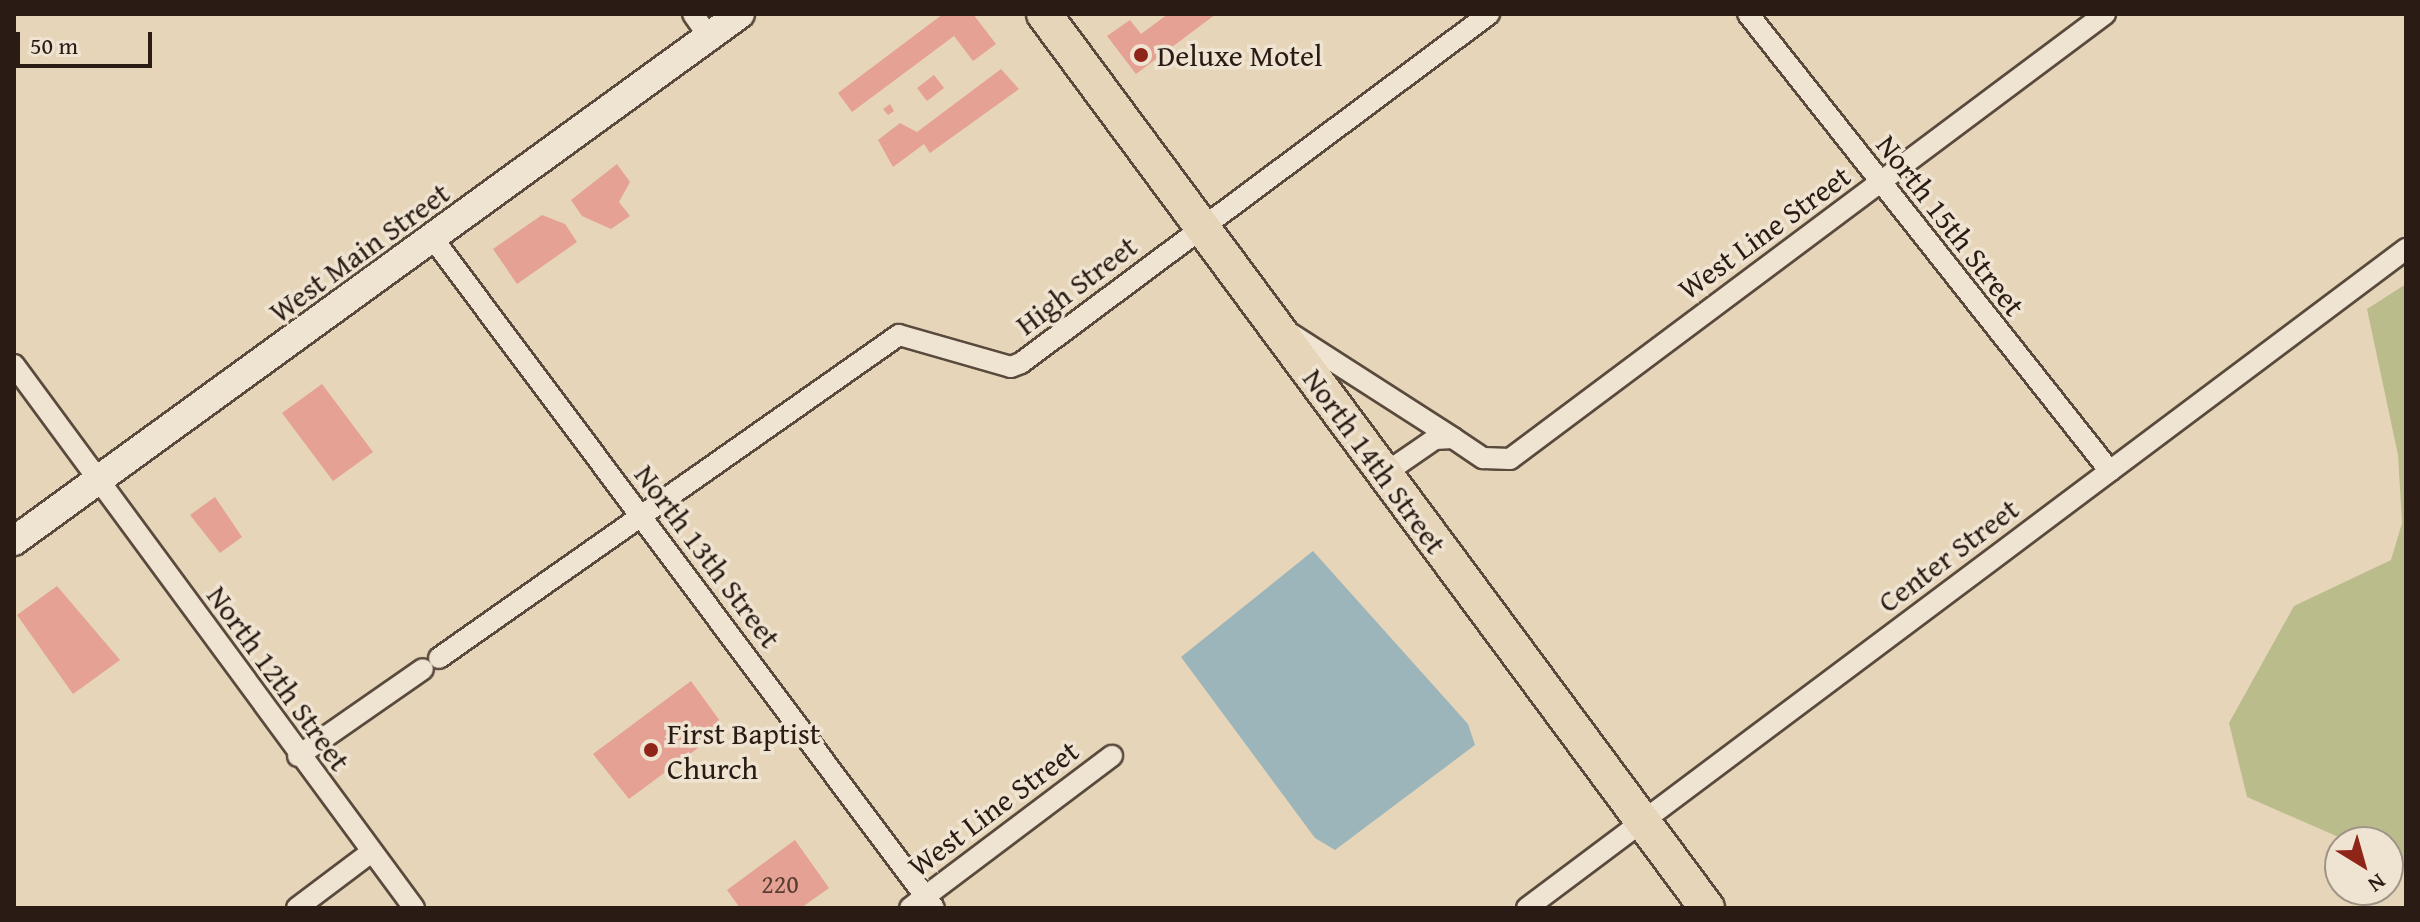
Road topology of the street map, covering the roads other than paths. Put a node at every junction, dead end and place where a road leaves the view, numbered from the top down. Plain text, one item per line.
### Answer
1 (693, 14) edge
2 (740, 14) edge
3 (1044, 14) edge
4 (1489, 14) edge
5 (1748, 14) edge
6 (2105, 14) edge
7 (709, 37) junction
8 (1880, 184) junction
9 (1202, 229) junction
10 (434, 240) junction
11 (2406, 249) edge
12 (1272, 322) junction
13 (14, 365) edge
14 (1453, 438) junction
15 (2110, 471) junction
16 (1384, 474) junction
17 (100, 479) junction
18 (643, 518) junction
19 (14, 541) edge
20 (298, 756) junction
21 (1112, 756) dead end
22 (1642, 821) junction
23 (370, 853) junction
24 (923, 904) edge
25 (297, 908) edge
26 (414, 908) edge
27 (1527, 908) edge
28 (1707, 908) edge

1 - 7 street
2 - 7 main road, West Main Street
3 - 9 highway, North 14th Street
4 - 9 street, High Street
5 - 8 street, North 15th Street
6 - 8 street, West Line Street
7 - 10 main road, West Main Street
8 - 14 street, West Line Street
8 - 15 street, North 15th Street
9 - 12 highway, North 14th Street
9 - 18 street, High Street
10 - 17 main road, West Main Street
10 - 18 street, North 13th Street
11 - 15 street, Center Street
12 - 14 street, West Line Street
12 - 16 highway, North 14th Street
13 - 17 street, North 12th Street
14 - 16 street
15 - 22 street, Center Street
16 - 22 highway, North 14th Street
17 - 19 main road, West Main Street
17 - 20 street, North 12th Street
18 - 20 street, High Street
18 - 24 street, North 13th Street
20 - 23 street, North 12th Street
21 - 24 street, West Line Street
22 - 27 street, Center Street
22 - 28 highway, North 14th Street
23 - 25 street
23 - 26 street, North 12th Street

